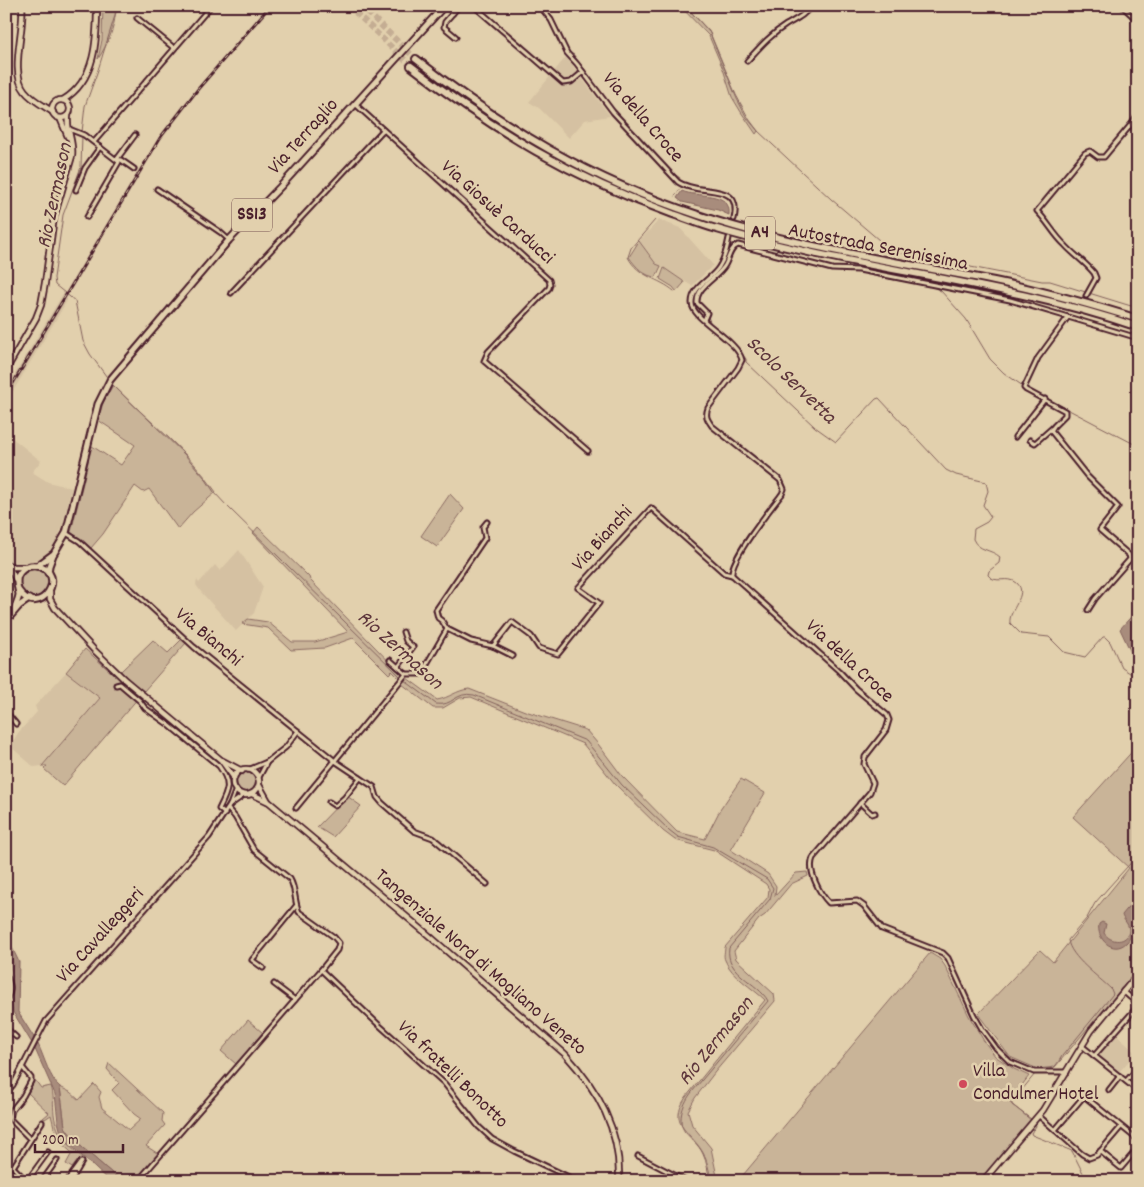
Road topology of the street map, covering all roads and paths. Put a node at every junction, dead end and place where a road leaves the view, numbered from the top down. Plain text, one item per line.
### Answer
1 (22, 6) edge
2 (97, 6) edge
3 (211, 6) edge
4 (445, 6) edge
5 (459, 6) edge
6 (474, 6) edge
7 (540, 6) edge
8 (812, 6) edge
9 (1122, 6) edge
10 (452, 13) junction
11 (137, 18) dead end
12 (1138, 22) edge
13 (456, 37) dead end
14 (174, 48) junction
15 (416, 59) tunnel mouth
16 (747, 62) dead end
17 (411, 66) tunnel mouth
18 (583, 72) junction
19 (72, 94) junction
20 (63, 100) junction
21 (53, 104) junction
22 (355, 104) junction
23 (70, 105) junction
24 (43, 106) junction
25 (53, 112) junction
26 (1138, 115) edge
27 (68, 116) junction
28 (61, 120) junction
29 (1134, 120) junction
30 (1138, 124) edge
31 (383, 130) junction
32 (69, 131) junction
33 (79, 133) junction
34 (135, 135) dead end
35 (72, 140) junction
36 (94, 142) junction
37 (100, 147) junction
38 (72, 159) junction
39 (118, 160) junction
40 (134, 169) dead end
41 (157, 189) dead end
42 (76, 190) dead end
43 (87, 217) dead end
44 (734, 219) dead end
45 (730, 238) dead end
46 (229, 240) junction
47 (230, 293) dead end
48 (1087, 294) dead end
49 (1068, 317) junction
50 (1138, 319) edge
51 (704, 320) junction
52 (1138, 328) edge
53 (1138, 338) edge
54 (6, 370) edge
55 (1045, 400) junction
56 (1052, 428) junction
57 (1015, 436) dead end
58 (1030, 440) dead end
59 (588, 451) dead end
60 (487, 522) dead end
61 (66, 533) junction
62 (53, 555) junction
63 (6, 565) edge
64 (37, 566) junction
65 (26, 568) junction
66 (48, 572) junction
67 (732, 575) junction
68 (17, 582) junction
69 (50, 591) junction
70 (19, 592) junction
71 (28, 600) junction
72 (38, 600) junction
73 (55, 608) junction
74 (1088, 610) dead end
75 (12, 613) junction
76 (6, 621) edge
77 (447, 629) junction
78 (403, 632) dead end
79 (493, 646) junction
80 (513, 656) dead end
81 (390, 660) dead end
82 (398, 667) junction
83 (405, 675) junction
84 (116, 685) dead end
85 (6, 712) edge
86 (16, 724) dead end
87 (298, 731) junction
88 (222, 760) junction
89 (335, 761) junction
90 (267, 762) junction
91 (248, 770) junction
92 (242, 771) junction
93 (234, 778) junction
94 (360, 778) junction
95 (258, 779) junction
96 (258, 786) junction
97 (236, 789) junction
98 (252, 794) junction
99 (244, 795) junction
100 (269, 802) junction
101 (329, 802) dead end
102 (860, 803) junction
103 (229, 807) junction
104 (296, 808) dead end
105 (874, 813) dead end
106 (225, 814) junction
107 (487, 884) dead end
108 (296, 906) junction
109 (263, 968) dead end
110 (321, 970) junction
111 (6, 974) edge
112 (1138, 974) edge
113 (274, 984) dead end
114 (1123, 991) junction
115 (6, 999) edge
116 (295, 1000) junction
117 (1138, 1005) edge
118 (7, 1031) edge
119 (16, 1037) dead end
120 (1080, 1048) junction
121 (1092, 1055) junction
122 (22, 1067) junction
123 (1138, 1068) edge
124 (1068, 1072) junction
125 (1120, 1076) junction
126 (1126, 1081) junction
127 (1109, 1090) dead end
128 (1138, 1091) edge
129 (6, 1093) edge
130 (1037, 1119) junction
131 (42, 1122) dead end
132 (1121, 1127) junction
133 (1055, 1130) junction
134 (30, 1139) junction
135 (1138, 1140) edge
136 (1138, 1148) edge
137 (1100, 1151) junction
138 (48, 1152) dead end
139 (638, 1156) dead end
140 (57, 1160) dead end
141 (6, 1161) edge
142 (13, 1167) junction
143 (72, 1179) edge
144 (27, 1181) edge
145 (42, 1181) edge
146 (67, 1181) edge
147 (77, 1181) edge
148 (138, 1181) edge
149 (577, 1181) edge
150 (619, 1181) edge
151 (686, 1181) edge
152 (983, 1181) edge

1 - 24 main road
2 - 19 main road
3 - 14 street
4 - 10 street
4 - 22 main road, Via Terraglio / SS13
5 - 10 street
6 - 18 street
7 - 18 street, Via della Croce
8 - 16 street
9 - 12 street
10 - 13 street
11 - 14 street
14 - 36 street
15 - 50 highway, Autostrada Serenissima / A4
17 - 52 highway, Autostrada Serenissima / A4
18 - 44 street, Via della Croce
19 - 20 main road
19 - 23 main road
20 - 21 main road
20 - 23 main road
21 - 24 main road
21 - 25 main road
22 - 31 street, Via Giosuè Carducci
22 - 46 main road, Via Terraglio / SS13
23 - 27 main road
24 - 25 main road
25 - 28 main road
26 - 29 street
27 - 28 main road
27 - 32 main road
28 - 32 street
28 - 38 main road
29 - 30 street
29 - 48 street
31 - 47 street
31 - 59 street, Via Giosuè Carducci
32 - 33 street
32 - 35 main road
33 - 35 street
33 - 36 street
34 - 39 street
35 - 38 main road
36 - 37 street
37 - 39 street
37 - 42 street
38 - 54 main road
39 - 40 street
39 - 43 street
41 - 46 street
45 - 51 street
46 - 61 main road, Via Terraglio / SS13
49 - 51 street
49 - 53 street
49 - 55 street
51 - 67 street
55 - 56 street
55 - 57 street
56 - 58 street
56 - 74 street
60 - 77 street
61 - 62 main road, SS13
61 - 87 street, Via Bianchi
62 - 64 main road, SS13
62 - 66 main road, SS13
63 - 65 main road
63 - 68 main road
64 - 65 main road, SS13
64 - 66 main road
65 - 68 main road
66 - 69 main road, SS13
67 - 79 street, Via Bianchi
67 - 102 street, Via della Croce
68 - 70 main road
69 - 72 main road
69 - 73 main road
70 - 71 main road
70 - 75 main road
71 - 72 main road
71 - 75 main road
72 - 73 main road
73 - 88 main road
75 - 76 main road
77 - 79 street
77 - 83 street
78 - 82 street
79 - 80 street
81 - 82 street
82 - 83 street
83 - 89 street
84 - 106 street
85 - 86 street
87 - 89 street, Via Bianchi
87 - 90 street
88 - 92 main road
88 - 93 main road
89 - 94 street, Via Bianchi
89 - 104 street
90 - 91 street
90 - 95 street
91 - 92 main road
91 - 95 main road
92 - 93 main road
93 - 97 main road
94 - 101 street
94 - 107 street, Via Bianchi
95 - 96 main road
96 - 98 main road
96 - 100 main road
97 - 99 main road
97 - 103 street
98 - 99 main road
98 - 100 main road
99 - 103 street
100 - 150 main road, Tangenziale Nord di Mogliano Veneto
102 - 105 street
102 - 124 street, Via della Croce
103 - 106 street, Via Cavalleggeri
103 - 108 street
106 - 122 street, Via Cavalleggeri
108 - 109 street
108 - 110 street
110 - 116 street
110 - 149 street, Via fratelli Bonotto
111 - 115 street
112 - 114 main road
113 - 116 street
114 - 117 street
114 - 120 main road
116 - 148 street
117 - 121 street
118 - 119 street
120 - 121 street
120 - 124 main road
121 - 125 street
122 - 129 street, Via Cavalleggeri
122 - 134 street
123 - 126 street
124 - 130 main road
125 - 126 street
125 - 127 street
126 - 128 street
130 - 133 street
130 - 152 main road
131 - 134 street
132 - 133 street
132 - 135 street
132 - 137 street
133 - 137 street
134 - 142 street
136 - 137 street
138 - 144 street
139 - 151 street
140 - 145 street
141 - 142 street
142 - 144 street
143 - 146 street
143 - 147 street

